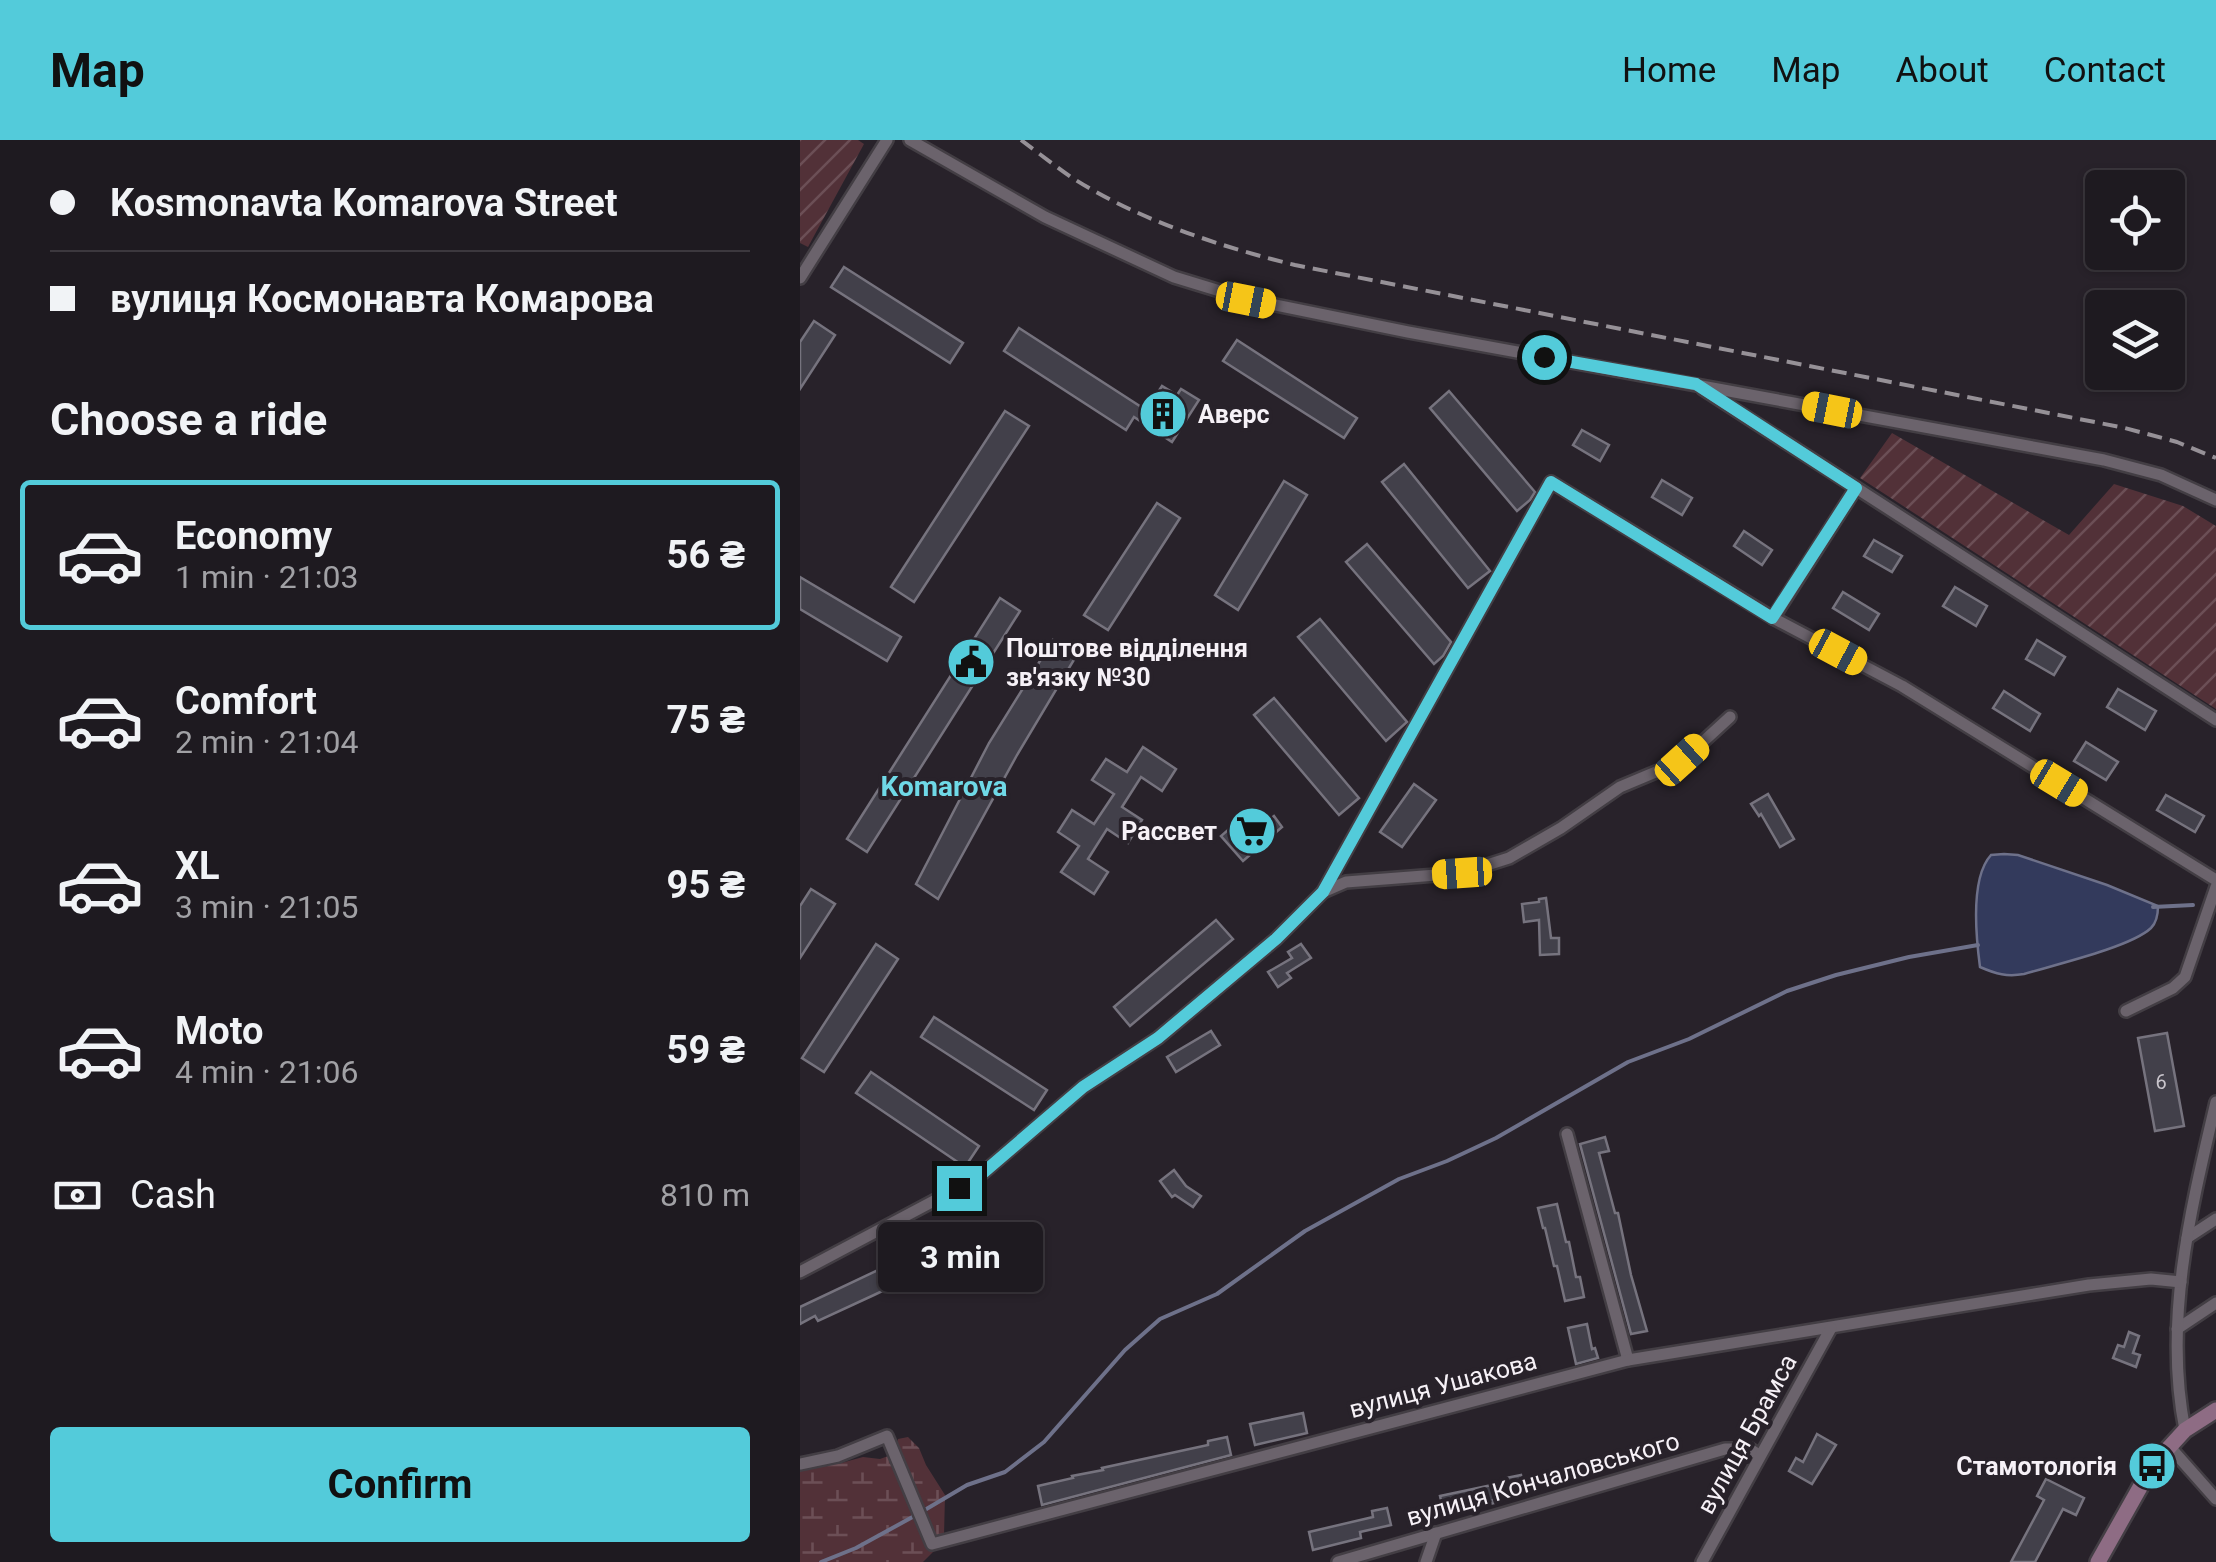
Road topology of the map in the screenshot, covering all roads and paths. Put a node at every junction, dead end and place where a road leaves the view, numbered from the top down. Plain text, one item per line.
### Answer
1 (887, 140) edge
2 (910, 140) edge
3 (800, 278) edge
4 (1696, 384) junction
5 (1754, 395) junction
6 (1760, 426) junction
7 (1856, 488) junction
8 (2216, 500) edge
9 (1772, 618) junction
10 (1730, 718) dead end
11 (2216, 720) edge
12 (2216, 884) edge
13 (1323, 892) junction
14 (2126, 1011) dead end
15 (2216, 1102) edge
16 (1566, 1134) dead end
17 (2216, 1219) edge
18 (2188, 1238) junction
19 (800, 1272) edge
20 (2180, 1282) junction
21 (2216, 1303) edge
22 (1832, 1328) junction
23 (2177, 1328) junction
24 (1628, 1360) junction
25 (2216, 1410) edge
26 (2185, 1430) junction
27 (2169, 1446) junction
28 (1759, 1454) junction
29 (800, 1464) edge
30 (2216, 1500) edge
31 (1436, 1534) junction
32 (1338, 1562) edge
33 (1426, 1562) edge
34 (1702, 1562) edge
35 (2098, 1562) edge

1 - 3 street
2 - 4 street
4 - 5 street
4 - 6 street
5 - 6 street
5 - 8 street
6 - 7 street
7 - 9 street
7 - 11 street
9 - 12 street
9 - 13 street
10 - 13 street
12 - 14 street
13 - 19 street
15 - 18 street
16 - 24 street
17 - 18 street
18 - 20 street
20 - 22 street, вулиця Ушакова
20 - 23 street
21 - 23 street
22 - 24 street, вулиця Ушакова
22 - 28 street, вулиця Брамса
23 - 26 street
24 - 29 street, вулиця Ушакова
25 - 26 main road
26 - 27 main road
27 - 30 street
27 - 35 main road
28 - 31 street, вулиця Кончаловського
28 - 34 street, вулиця Брамса
31 - 32 street, вулиця Кончаловського
31 - 33 street

